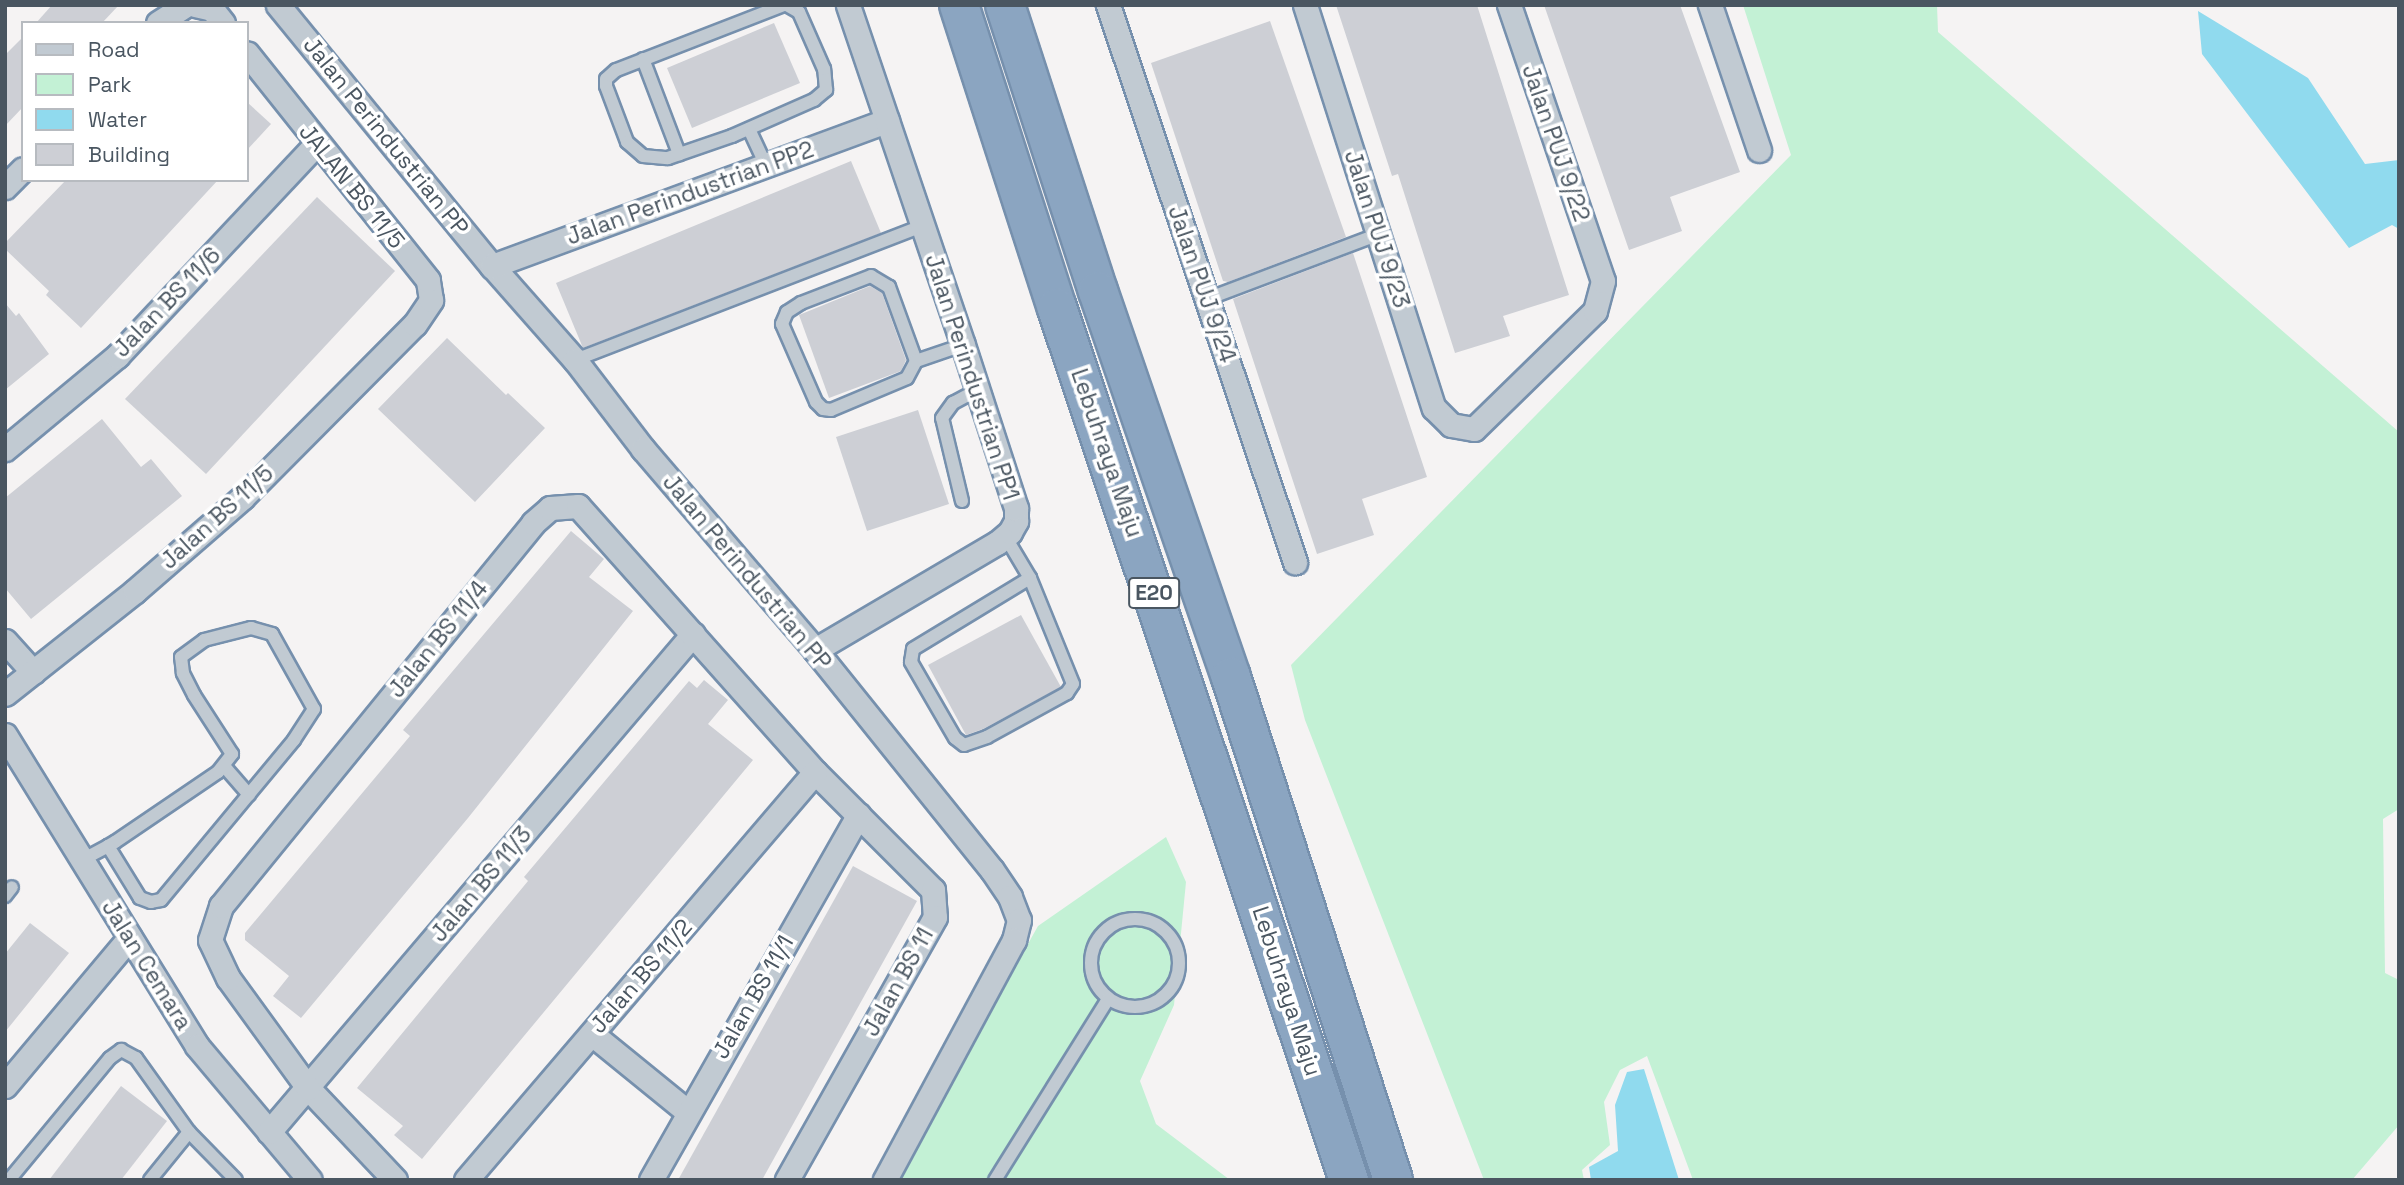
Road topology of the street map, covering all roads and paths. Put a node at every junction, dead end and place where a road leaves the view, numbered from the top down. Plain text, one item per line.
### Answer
1 (186, 5) edge
2 (195, 5) edge
3 (278, 5) edge
4 (786, 5) edge
5 (848, 5) edge
6 (959, 5) edge
7 (1005, 5) edge
8 (1108, 5) edge
9 (1305, 5) edge
10 (1509, 5) edge
11 (1710, 5) edge
12 (161, 21) edge
13 (221, 21) edge
14 (248, 54) edge
15 (643, 59) junction
16 (887, 121) junction
17 (749, 129) junction
18 (317, 143) junction
19 (1759, 150) dead end
20 (679, 154) junction
21 (766, 164) junction
22 (21, 171) edge
23 (5, 187) edge
24 (923, 226) junction
25 (1379, 234) junction
26 (492, 266) junction
27 (1207, 299) junction
28 (415, 324) joint
29 (963, 345) junction
30 (575, 360) junction
31 (916, 361) junction
32 (977, 390) junction
33 (1474, 429) joint
34 (5, 449) edge
35 (962, 500) dead end
36 (1005, 536) junction
37 (1295, 562) dead end
38 (1030, 578) junction
39 (693, 635) junction
40 (5, 641) edge
41 (815, 650) junction
42 (33, 671) junction
43 (5, 694) edge
44 (5, 735) edge
45 (224, 766) junction
46 (815, 772) junction
47 (249, 796) junction
48 (858, 815) junction
49 (108, 846) junction
50 (82, 860) junction
51 (130, 937) junction
52 (1108, 999) junction
53 (592, 1034) junction
54 (5, 1086) edge
55 (308, 1088) junction
56 (688, 1112) junction
57 (189, 1132) junction
58 (269, 1132) junction
59 (9, 1180) edge
60 (150, 1180) edge
61 (236, 1180) edge
62 (310, 1180) edge
63 (395, 1180) edge
64 (467, 1180) edge
65 (651, 1180) edge
66 (787, 1180) edge
67 (885, 1180) edge
68 (995, 1180) edge
69 (1349, 1180) edge
70 (1393, 1180) edge

1 - 12 street
2 - 13 street
3 - 26 street, Jalan Perindustrian PP
4 - 15 lane
4 - 17 lane
5 - 16 street, Jalan Perindustrian PP1
6 - 69 highway, Lebuhraya Maju / E20
7 - 70 highway, Lebuhraya Maju / E20
8 - 27 street, Jalan PUJ 9/24
9 - 25 street, Jalan PUJ 9/23
10 - 33 street, Jalan PUJ 9/22
11 - 19 street
14 - 18 street, JALAN BS 11/5
15 - 20 lane
15 - 20 lane
16 - 21 street, Jalan Perindustrian PP2
16 - 24 street, Jalan Perindustrian PP1
17 - 20 lane
17 - 21 lane
18 - 28 street, JALAN BS 11/5
18 - 34 street, Jalan BS 11/6
21 - 26 street, Jalan Perindustrian PP2
22 - 23 street
24 - 29 street, Jalan Perindustrian PP1
24 - 30 lane
25 - 27 lane
25 - 33 street, Jalan PUJ 9/23
26 - 30 street, Jalan Perindustrian PP
27 - 37 street, Jalan PUJ 9/24
28 - 42 street, Jalan BS 11/5
29 - 31 lane
29 - 32 street, Jalan Perindustrian PP1
30 - 41 street, Jalan Perindustrian PP
31 - 31 lane
32 - 35 lane
32 - 36 street, Jalan Perindustrian PP1
36 - 38 lane
36 - 41 street, Jalan Perindustrian PP1
38 - 38 lane
39 - 46 street, Jalan BS 11/4
39 - 55 street, Jalan BS 11/3
39 - 55 street, Jalan BS 11/4
40 - 42 street
41 - 67 street, Jalan Perindustrian PP
42 - 43 street, Jalan BS 11/5
44 - 50 street, Jalan Cemara
45 - 47 lane
45 - 47 lane
45 - 49 lane
46 - 48 street, Jalan BS 11
46 - 53 street, Jalan BS 11/2
47 - 49 lane
48 - 56 street, Jalan BS 11/1
48 - 66 street, Jalan BS 11
49 - 50 lane
50 - 51 street, Jalan Cemara
51 - 54 street
51 - 58 street, Jalan Cemara
52 - 52 lane
52 - 68 lane
53 - 56 street
53 - 64 street, Jalan BS 11/2
55 - 58 street, Jalan BS 11/3
55 - 63 street
56 - 65 street, Jalan BS 11/1
57 - 59 lane
57 - 60 lane
57 - 61 lane
58 - 62 street, Jalan Cemara

